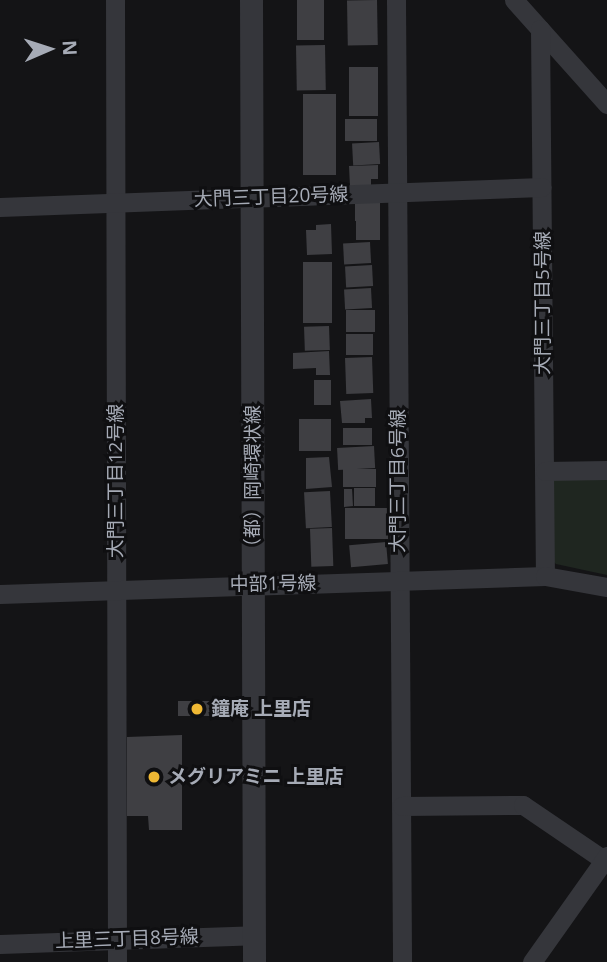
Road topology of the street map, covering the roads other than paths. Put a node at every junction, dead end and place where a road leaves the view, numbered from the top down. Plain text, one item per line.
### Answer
1 (115, 0) edge
2 (251, 0) edge
3 (396, 0) edge
4 (513, 0) edge
5 (540, 29) junction
6 (607, 104) edge
7 (542, 187) junction
8 (396, 192) junction
9 (252, 198) junction
10 (116, 203) junction
11 (0, 207) edge
12 (607, 470) edge
13 (545, 471) junction
14 (545, 576) junction
15 (399, 582) junction
16 (253, 584) junction
17 (607, 587) edge
18 (116, 590) junction
19 (0, 594) edge
20 (402, 806) junction
21 (606, 859) edge
22 (254, 935) junction
23 (117, 940) junction
24 (0, 944) edge
25 (117, 962) edge
26 (254, 962) edge
27 (402, 962) edge
28 (532, 962) edge

1 - 10 street, 大門三丁目12号線
2 - 9 street, （都）岡崎環状線
3 - 8 street, 大門三丁目6号線
4 - 5 street
5 - 6 street
5 - 7 street, 大門三丁目5号線
7 - 8 street, 大門三丁目20号線
7 - 13 street, 大門三丁目5号線
8 - 9 street, 大門三丁目20号線
8 - 15 street, 大門三丁目6号線
9 - 10 street, 大門三丁目20号線
9 - 16 street, （都）岡崎環状線
10 - 11 street, 大門三丁目20号線
10 - 18 street, 大門三丁目12号線
12 - 13 street
13 - 14 street, 大門三丁目5号線
14 - 15 street, 中部1号線
14 - 17 street, 中部1号線
15 - 16 street, 中部1号線
15 - 20 street, 大門三丁目6号線
16 - 18 street, 中部1号線
16 - 22 street, （都）岡崎環状線
18 - 19 street, 中部1号線
18 - 23 street, 大門三丁目12号線
20 - 21 street
20 - 27 street, 大門三丁目6号線
21 - 28 street
22 - 23 street, 上里三丁目8号線
22 - 26 street, （都）岡崎環状線
23 - 24 street, 上里三丁目8号線
23 - 25 street, 大門三丁目12号線

